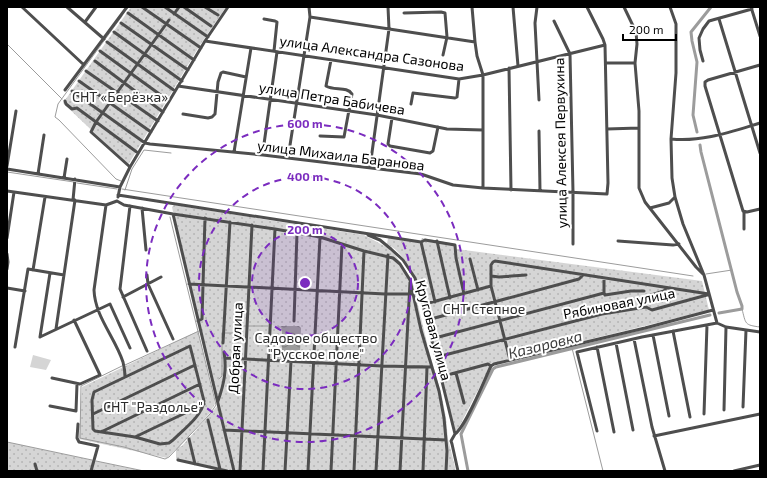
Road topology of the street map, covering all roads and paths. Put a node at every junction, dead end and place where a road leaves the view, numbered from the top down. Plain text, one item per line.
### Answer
1 (22, 7) edge
2 (67, 7) edge
3 (96, 7) edge
4 (127, 7) edge
5 (142, 7) edge
6 (164, 7) edge
7 (178, 7) edge
8 (184, 7) edge
9 (205, 7) edge
10 (228, 7) edge
11 (309, 7) edge
12 (388, 7) edge
13 (472, 7) edge
14 (513, 7) edge
15 (537, 7) edge
16 (587, 7) edge
17 (624, 7) edge
18 (670, 7) edge
19 (751, 8) edge
20 (128, 13) dead end
21 (404, 13) dead end
22 (174, 14) junction
23 (218, 15) dead end
24 (310, 17) junction
25 (719, 18) junction
26 (264, 19) dead end
27 (169, 20) dead end
28 (554, 21) dead end
29 (85, 22) junction
30 (121, 23) dead end
31 (758, 23) edge
32 (166, 25) junction
33 (211, 26) dead end
34 (389, 29) junction
35 (114, 32) dead end
36 (159, 35) junction
37 (760, 36) edge
38 (447, 37) junction
39 (104, 39) junction
40 (207, 39) junction
41 (107, 42) dead end
42 (475, 42) junction
43 (152, 45) junction
44 (604, 45) junction
45 (201, 48) junction
46 (251, 48) junction
47 (100, 51) dead end
48 (276, 52) junction
49 (145, 54) junction
50 (570, 54) junction
51 (303, 56) junction
52 (443, 56) dead end
53 (194, 60) junction
54 (331, 60) junction
55 (95, 61) dead end
56 (538, 61) junction
57 (704, 61) dead end
58 (606, 63) junction
59 (635, 63) junction
60 (138, 64) junction
61 (84, 65) junction
62 (760, 65) edge
63 (518, 66) junction
64 (383, 68) junction
65 (509, 68) junction
66 (188, 70) junction
67 (86, 71) dead end
68 (736, 72) junction
69 (131, 74) junction
70 (483, 74) junction
71 (246, 77) junction
72 (460, 79) junction
73 (79, 81) dead end
74 (182, 81) junction
75 (125, 82) junction
76 (178, 86) junction
77 (65, 90) dead end
78 (72, 91) dead end
79 (175, 91) junction
80 (217, 92) junction
81 (117, 93) junction
82 (243, 96) junction
83 (271, 100) junction
84 (539, 100) dead end
85 (66, 101) dead end
86 (169, 101) junction
87 (110, 103) junction
88 (297, 104) junction
89 (411, 104) dead end
90 (16, 112) dead end
91 (103, 112) junction
92 (163, 112) junction
93 (349, 112) junction
94 (184, 114) dead end
95 (377, 116) junction
96 (392, 118) junction
97 (158, 121) junction
98 (96, 122) junction
99 (760, 123) edge
100 (752, 125) junction
101 (438, 127) junction
102 (639, 128) junction
103 (607, 129) junction
104 (483, 130) junction
105 (539, 131) dead end
106 (151, 132) junction
107 (44, 135) dead end
108 (720, 135) junction
109 (320, 136) dead end
110 (671, 139) junction
111 (145, 142) junction
112 (264, 144) dead end
113 (234, 152) junction
114 (138, 153) junction
115 (760, 153) edge
116 (288, 158) junction
117 (67, 159) dead end
118 (7, 166) edge
119 (130, 167) junction
120 (370, 168) junction
121 (7, 169) edge
122 (38, 174) junction
123 (64, 178) junction
124 (75, 179) junction
125 (120, 187) junction
126 (483, 188) junction
127 (511, 190) junction
128 (7, 191) edge
129 (540, 191) junction
130 (14, 192) junction
131 (573, 192) junction
132 (118, 195) junction
133 (45, 197) junction
134 (675, 197) junction
135 (74, 200) junction
136 (117, 201) junction
137 (106, 205) junction
138 (130, 206) junction
139 (142, 208) junction
140 (650, 208) junction
141 (760, 208) edge
142 (743, 212) junction
143 (173, 214) junction
144 (9, 218) edge
145 (205, 218) junction
146 (230, 222) junction
147 (252, 225) junction
148 (275, 229) junction
149 (744, 229) dead end
150 (297, 233) junction
151 (366, 234) junction
152 (7, 238) edge
153 (320, 238) junction
154 (436, 241) junction
155 (618, 241) dead end
156 (421, 242) junction
157 (342, 244) junction
158 (573, 244) dead end
159 (679, 244) junction
160 (146, 250) dead end
161 (364, 251) junction
162 (7, 254) edge
163 (388, 255) junction
164 (470, 259) dead end
165 (7, 269) edge
166 (33, 270) junction
167 (50, 273) junction
168 (64, 275) junction
169 (148, 275) dead end
170 (526, 275) dead end
171 (582, 275) junction
172 (704, 275) junction
173 (491, 276) junction
174 (161, 277) dead end
175 (604, 278) junction
176 (410, 280) junction
177 (148, 284) junction
178 (189, 284) junction
179 (203, 285) junction
180 (226, 286) junction
181 (491, 286) junction
182 (249, 287) junction
183 (7, 288) edge
184 (666, 288) junction
185 (272, 289) junction
186 (294, 290) junction
187 (478, 290) junction
188 (24, 291) junction
189 (318, 291) junction
190 (644, 291) dead end
191 (340, 292) junction
192 (363, 293) junction
193 (604, 293) junction
194 (386, 294) junction
195 (414, 294) junction
196 (464, 294) junction
197 (709, 294) junction
198 (408, 295) junction
199 (648, 296) dead end
200 (123, 297) junction
201 (450, 298) junction
202 (435, 302) junction
203 (495, 302) junction
204 (425, 304) dead end
205 (98, 309) junction
206 (713, 310) junction
207 (74, 320) junction
208 (431, 320) dead end
209 (198, 321) junction
210 (294, 321) dead end
211 (500, 322) junction
212 (716, 323) junction
213 (707, 325) junction
214 (726, 327) junction
215 (56, 329) junction
216 (746, 330) junction
217 (673, 331) junction
218 (760, 332) edge
219 (653, 335) junction
220 (435, 338) dead end
221 (173, 339) dead end
222 (634, 339) junction
223 (504, 340) junction
224 (616, 343) junction
225 (223, 344) dead end
226 (15, 347) dead end
227 (597, 347) junction
228 (130, 348) dead end
229 (147, 351) dead end
230 (224, 352) dead end
231 (441, 356) dead end
232 (225, 358) junction
233 (245, 359) junction
234 (268, 360) junction
235 (510, 360) junction
236 (291, 361) junction
237 (314, 362) junction
238 (337, 363) junction
239 (195, 365) junction
240 (359, 365) junction
241 (382, 366) junction
242 (491, 366) junction
243 (405, 367) junction
244 (429, 368) junction
245 (456, 373) junction
246 (451, 374) dead end
247 (125, 377) junction
248 (52, 378) dead end
249 (77, 384) junction
250 (200, 384) junction
251 (218, 401) junction
252 (464, 403) dead end
253 (204, 404) junction
254 (50, 406) dead end
255 (743, 407) dead end
256 (724, 410) dead end
257 (93, 414) junction
258 (704, 414) dead end
259 (760, 414) edge
260 (669, 416) dead end
261 (690, 417) dead end
262 (208, 420) dead end
263 (78, 424) dead end
264 (224, 430) junction
265 (633, 430) dead end
266 (242, 431) junction
267 (596, 431) dead end
268 (101, 432) junction
269 (265, 432) junction
270 (614, 432) dead end
271 (287, 433) junction
272 (310, 434) junction
273 (455, 434) junction
274 (333, 436) junction
275 (356, 436) junction
276 (654, 436) junction
277 (135, 437) junction
278 (379, 438) junction
279 (189, 439) dead end
280 (401, 439) junction
281 (424, 439) junction
282 (446, 440) junction
283 (178, 460) dead end
284 (35, 464) dead end
285 (195, 464) junction
286 (760, 464) edge
287 (220, 470) junction
288 (37, 471) edge
289 (91, 471) edge
290 (227, 471) edge
291 (234, 471) edge
292 (240, 471) edge
293 (263, 471) edge
294 (285, 471) edge
295 (308, 471) edge
296 (331, 471) edge
297 (354, 471) edge
298 (376, 471) edge
299 (400, 471) edge
300 (423, 471) edge
301 (446, 471) edge
302 (458, 471) edge
303 (665, 471) edge
304 (734, 471) edge

1 - 61 street
2 - 29 street
3 - 29 street
4 - 39 street
5 - 32 street
6 - 22 street
7 - 22 street
8 - 33 street
9 - 23 street
10 - 40 street
11 - 24 street
12 - 34 street
13 - 42 street
14 - 63 street
15 - 56 street
16 - 44 street
17 - 59 street
18 - 110 street
19 - 25 street
19 - 31 street
20 - 36 street
21 - 38 street
22 - 40 street
24 - 34 street
24 - 51 street
25 - 57 street
25 - 68 street
26 - 48 street
27 - 32 street
28 - 50 street, улица Алексея Первухина
29 - 39 street
30 - 43 street
31 - 37 street
32 - 36 street
32 - 45 street
34 - 38 street
34 - 64 street
35 - 49 street
36 - 43 street
36 - 53 street
38 - 42 street
38 - 52 street
39 - 61 street
40 - 45 street
40 - 46 street, улица Александра Сазонова
41 - 60 street
42 - 70 street
43 - 49 street
43 - 66 street
44 - 50 street, улица Александра Сазонова
44 - 58 street
45 - 53 street
46 - 48 street, улица Александра Сазонова
46 - 71 street
47 - 69 street
48 - 51 street, улица Александра Сазонова
48 - 83 street
49 - 60 street
49 - 74 street
50 - 56 street, улица Александра Сазонова
50 - 131 street, улица Алексея Первухина
51 - 54 street, улица Александра Сазонова
51 - 88 street
53 - 66 street
54 - 64 street, улица Александра Сазонова
54 - 93 street
55 - 75 street
56 - 63 street, улица Александра Сазонова
56 - 84 street
58 - 59 street
58 - 103 street
59 - 102 street
60 - 69 street
60 - 79 street
61 - 77 street
62 - 68 street
63 - 65 street, улица Александра Сазонова
64 - 72 street, улица Александра Сазонова
64 - 95 street
65 - 70 street, улица Александра Сазонова
65 - 127 street
66 - 74 street
67 - 81 street
68 - 100 street
68 - 108 street
69 - 75 street
69 - 86 street
70 - 72 street, улица Александра Сазонова
70 - 104 street
71 - 80 street
71 - 82 street
72 - 89 street
73 - 87 street
74 - 76 street
75 - 81 street
75 - 92 street
76 - 79 street
76 - 80 street, улица Петра Бабичева
78 - 91 street
79 - 86 street
80 - 82 street, улица Петра Бабичева
80 - 94 street
81 - 87 street
81 - 97 street
82 - 83 street, улица Петра Бабичева
82 - 113 street
83 - 88 street, улица Петра Бабичева
83 - 112 street
85 - 98 street
86 - 92 street
87 - 91 street
87 - 106 street
88 - 93 street, улица Петра Бабичева
88 - 116 street
90 - 118 street
91 - 98 street
91 - 111 street
92 - 97 street
93 - 95 street, улица Петра Бабичева
93 - 109 street
95 - 96 street, улица Петра Бабичева
95 - 120 street
96 - 101 street, улица Петра Бабичева
96 - 101 street
97 - 106 street
98 - 114 street
98 - 119 street
99 - 100 street
100 - 108 street
100 - 115 street
101 - 104 street, улица Петра Бабичева
102 - 103 street
102 - 140 street
103 - 131 street, улица Михаила Баранова
104 - 126 street
105 - 129 street
106 - 111 street
107 - 122 street
108 - 110 street
108 - 142 street
110 - 134 street
111 - 113 street, улица Михаила Баранова
111 - 114 street
113 - 116 street, улица Михаила Баранова
114 - 119 street
116 - 120 street, улица Михаила Баранова
117 - 123 street
119 - 125 street
120 - 126 street, улица Михаила Баранова
121 - 122 street
122 - 123 street
123 - 124 street
124 - 125 street
124 - 135 street
125 - 132 street
126 - 127 street, улица Михаила Баранова
127 - 129 street, улица Михаила Баранова
128 - 130 street
129 - 131 street, улица Михаила Баранова
130 - 133 street
130 - 144 street
131 - 158 street, улица Алексея Первухина
132 - 136 street
132 - 151 street
133 - 135 street
133 - 166 street
134 - 140 street
134 - 172 street
135 - 137 street
135 - 168 street
136 - 137 street
136 - 138 street
137 - 205 street
138 - 139 street
138 - 200 street
139 - 143 street
139 - 160 street
140 - 159 street
141 - 142 street
142 - 149 street
143 - 145 street
143 - 178 street
144 - 152 street
145 - 146 street
145 - 179 street
146 - 147 street
146 - 180 street
147 - 148 street
147 - 182 street, Добрая улица
148 - 150 street
148 - 185 street
150 - 153 street
150 - 186 street
151 - 156 street
151 - 273 street
153 - 157 street
153 - 189 street
154 - 156 street
154 - 196 street
154 - 201 street
155 - 159 street
156 - 202 street
157 - 161 street
157 - 191 street
159 - 172 street
161 - 163 street
161 - 192 street
162 - 165 street
163 - 176 street, Круговая улица
163 - 194 street
164 - 187 street
166 - 167 street
166 - 188 street
167 - 168 street
167 - 215 street
168 - 215 street
169 - 177 street
170 - 173 street
171 - 173 street
171 - 175 street
171 - 203 street
172 - 197 street
173 - 181 street
174 - 177 street
175 - 184 street
175 - 193 street
176 - 195 street, Круговая улица
176 - 198 street
177 - 200 street
177 - 221 street
178 - 179 street
178 - 209 street
179 - 180 street
179 - 209 street
180 - 182 street
180 - 225 street
181 - 187 street
181 - 203 street
182 - 185 street
182 - 233 street, Добрая улица
183 - 188 street
184 - 197 street
184 - 199 street
185 - 186 street
185 - 234 street
186 - 189 street
186 - 210 street
187 - 196 street
188 - 226 street
189 - 191 street
189 - 237 street
190 - 193 street
191 - 192 street
191 - 238 street
192 - 194 street
192 - 240 street
193 - 211 street
194 - 198 street
194 - 241 street
195 - 198 street
195 - 244 street, Круговая улица
196 - 201 street
197 - 206 street
197 - 223 street, Рябиновая улица
198 - 243 street
200 - 229 street
201 - 202 street
202 - 204 street
203 - 208 street
203 - 211 street
205 - 207 street
205 - 228 street
205 - 247 street
206 - 212 street
206 - 235 street
207 - 215 street
207 - 249 street
209 - 251 street
211 - 220 street
211 - 223 street
212 - 213 street
212 - 214 street
213 - 217 street
213 - 258 street
214 - 216 street
214 - 256 street
216 - 218 street
216 - 255 street
217 - 219 street
217 - 261 street
219 - 222 street
219 - 260 street
222 - 224 street
222 - 276 street
223 - 231 street, Рябиновая улица
223 - 235 street
224 - 227 street
224 - 265 street
227 - 267 street
227 - 270 street
230 - 232 street
232 - 233 street
232 - 251 street
233 - 234 street
233 - 266 street, Добрая улица
234 - 236 street
234 - 269 street
235 - 242 street
236 - 237 street
236 - 271 street
237 - 238 street
237 - 272 street
238 - 240 street
238 - 274 street
239 - 247 street
239 - 250 street
239 - 257 street
240 - 241 street
240 - 275 street
241 - 243 street
241 - 278 street
242 - 245 street
242 - 273 street
243 - 244 street
243 - 280 street
244 - 281 street
244 - 282 street, Круговая улица
245 - 246 street
245 - 252 street
247 - 257 street
248 - 249 street
249 - 254 street
250 - 253 street
250 - 268 street
251 - 264 street
253 - 277 street
253 - 277 street
257 - 268 street
259 - 276 street
262 - 287 street
263 - 289 street
264 - 266 street
264 - 291 street
266 - 269 street
266 - 292 street, Добрая улица
268 - 277 street
269 - 271 street
269 - 293 street
271 - 272 street
271 - 294 street
272 - 274 street
272 - 295 street
273 - 302 street
274 - 275 street
274 - 296 street
275 - 278 street
275 - 297 street
276 - 303 street
278 - 280 street
278 - 298 street
279 - 285 street
280 - 281 street
280 - 299 street
281 - 282 street
281 - 300 street
282 - 301 street, Круговая улица
283 - 285 street
284 - 288 street
285 - 287 street
286 - 304 street
287 - 290 street

